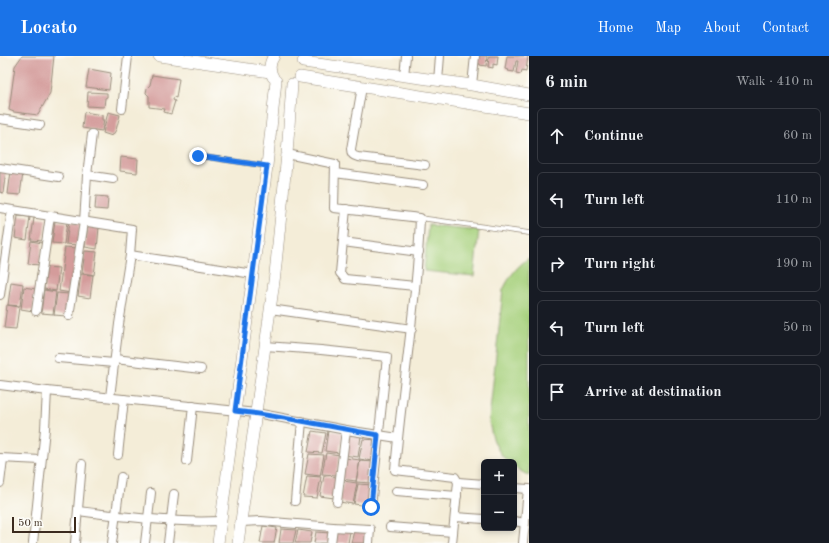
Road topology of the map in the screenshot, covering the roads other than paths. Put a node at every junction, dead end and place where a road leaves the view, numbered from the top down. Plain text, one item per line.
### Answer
1 (128, 56) edge
2 (159, 56) edge
3 (202, 56) edge
4 (274, 56) edge
5 (406, 56) edge
6 (440, 56) edge
7 (475, 56) edge
8 (301, 59) edge
9 (249, 68) junction
10 (273, 76) junction
11 (404, 76) junction
12 (296, 81) junction
13 (438, 81) junction
14 (472, 85) junction
15 (362, 87) junction
16 (529, 94) edge
17 (122, 109) dead end
18 (529, 113) edge
19 (0, 119) edge
20 (40, 125) dead end
21 (92, 134) dead end
22 (287, 154) junction
23 (198, 156) dead end
24 (425, 165) dead end
25 (267, 166) junction
26 (0, 168) edge
27 (335, 173) junction
28 (87, 175) junction
29 (58, 176) dead end
30 (113, 178) dead end
31 (423, 185) dead end
32 (0, 208) edge
33 (346, 209) junction
34 (12, 210) junction
35 (50, 216) junction
36 (420, 218) junction
37 (84, 222) junction
38 (529, 233) edge
39 (343, 242) junction
40 (419, 252) junction
41 (130, 255) junction
42 (253, 274) junction
43 (415, 286) junction
44 (0, 295) edge
45 (270, 309) junction
46 (36, 311) dead end
47 (69, 316) dead end
48 (412, 329) junction
49 (265, 346) junction
50 (58, 358) dead end
51 (114, 361) junction
52 (201, 369) dead end
53 (0, 385) edge
54 (47, 391) junction
55 (110, 397) junction
56 (124, 399) junction
57 (193, 406) junction
58 (235, 411) junction
59 (256, 413) junction
60 (302, 421) junction
61 (346, 430) junction
62 (378, 435) junction
63 (398, 438) junction
64 (118, 455) dead end
65 (2, 458) edge
66 (41, 460) junction
67 (187, 461) dead end
68 (82, 464) dead end
69 (120, 477) dead end
70 (458, 482) junction
71 (0, 483) edge
72 (481, 484) edge
73 (517, 488) edge
74 (529, 489) edge
75 (396, 491) dead end
76 (151, 493) dead end
77 (174, 494) dead end
78 (457, 496) junction
79 (295, 501) dead end
80 (337, 502) dead end
81 (371, 507) dead end
82 (78, 511) junction
83 (115, 515) junction
84 (455, 517) junction
85 (148, 519) junction
86 (481, 519) edge
87 (170, 521) junction
88 (220, 521) junction
89 (241, 522) junction
90 (517, 522) edge
91 (525, 523) junction
92 (333, 527) junction
93 (390, 527) dead end
94 (453, 532) junction
95 (33, 543) edge
96 (75, 543) edge
97 (112, 543) edge
98 (145, 543) edge
99 (168, 543) edge
100 (218, 543) edge
101 (238, 543) edge
102 (331, 543) edge
103 (369, 543) edge
104 (452, 543) edge
105 (523, 543) edge

1 - 17 street
2 - 9 street
3 - 9 street
4 - 10 street
5 - 11 street
6 - 13 street
7 - 14 street
8 - 11 street
8 - 12 street
9 - 10 street
10 - 12 street
10 - 25 street
11 - 13 street
12 - 15 street
12 - 22 street
13 - 14 street
14 - 16 street
15 - 18 street
15 - 24 street
19 - 20 street
21 - 28 street
22 - 27 street
22 - 45 street
23 - 25 lane
25 - 42 street
26 - 29 street
27 - 31 street
27 - 33 street
28 - 30 street
28 - 37 street
32 - 34 street
33 - 36 street
33 - 39 street
34 - 35 street
34 - 44 street
35 - 37 street
35 - 46 street
36 - 38 lane
36 - 40 street
37 - 41 street
37 - 47 street
39 - 40 street
39 - 43 street
40 - 43 street
41 - 42 street
41 - 51 street
42 - 58 street
43 - 48 street
45 - 48 street
45 - 49 street
48 - 63 street
49 - 59 street
49 - 62 street
50 - 51 street
51 - 52 street
51 - 55 street
53 - 54 street
54 - 55 street
54 - 66 street
55 - 56 street
56 - 57 street
56 - 64 street
57 - 58 street
57 - 67 street
58 - 59 street
58 - 88 street
59 - 60 street
59 - 89 street
60 - 61 street
60 - 79 street
61 - 62 street
61 - 80 street
62 - 63 street
62 - 81 street
63 - 70 street
65 - 66 street
65 - 71 street
66 - 95 street
68 - 82 street
69 - 83 street
70 - 72 street
70 - 78 street
73 - 74 street
74 - 91 street
75 - 78 street
76 - 85 street
77 - 87 street
78 - 84 street
82 - 83 street
82 - 96 street
83 - 85 street
83 - 97 street
84 - 86 street
84 - 94 street
85 - 87 street
85 - 98 street
87 - 88 street
87 - 99 street
88 - 100 street
89 - 92 street
89 - 101 street
90 - 91 street
91 - 105 street
92 - 102 street
92 - 103 street
93 - 94 street
94 - 104 street

